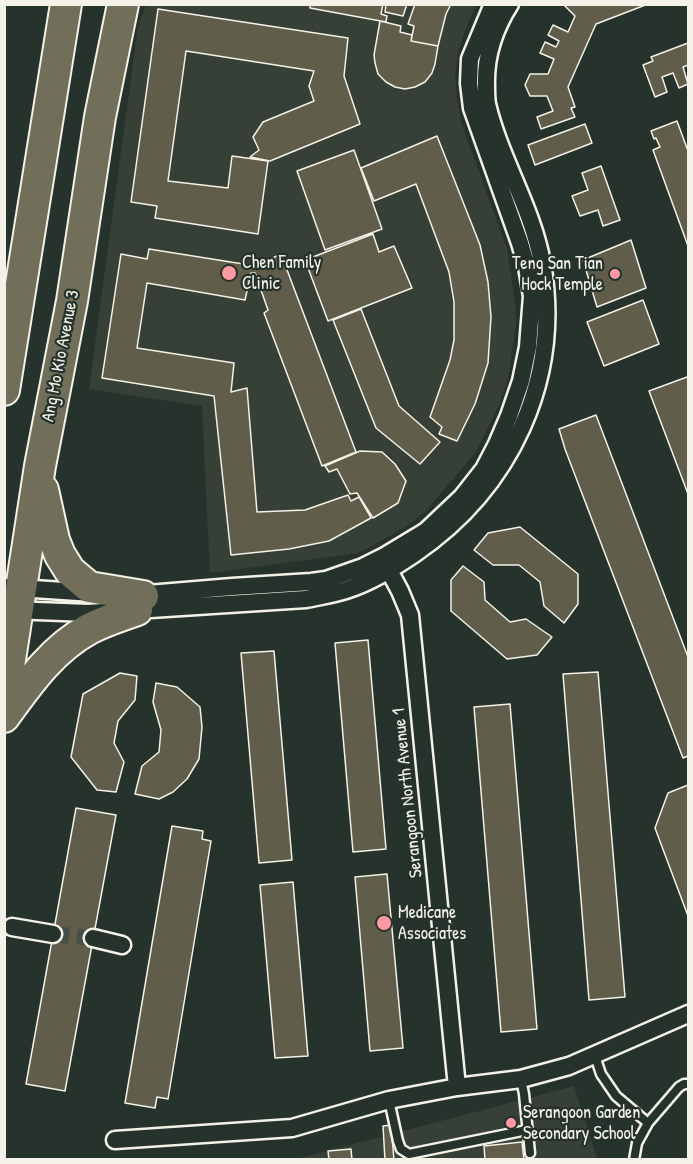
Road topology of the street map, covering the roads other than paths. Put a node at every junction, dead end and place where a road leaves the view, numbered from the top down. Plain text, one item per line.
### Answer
1 (66, 4) edge
2 (123, 4) edge
3 (493, 4) edge
4 (510, 4) edge
5 (524, 227) junction
6 (4, 390) edge
7 (40, 466) junction
8 (386, 564) junction
9 (12, 599) edge
10 (140, 603) junction
11 (4, 708) edge
12 (4, 717) edge
13 (12, 927) dead end
14 (53, 934) tunnel mouth
15 (93, 938) tunnel mouth
16 (122, 945) dead end
17 (688, 1014) edge
18 (595, 1056) junction
19 (521, 1079) junction
20 (688, 1084) edge
21 (457, 1087) junction
22 (389, 1100) junction
23 (648, 1123) junction
24 (527, 1130) junction
25 (115, 1140) dead end
26 (530, 1153) dead end
27 (634, 1160) edge

1 - 6 highway
2 - 7 highway, Ang Mo Kio Avenue 3
3 - 5 street
4 - 5 street
5 - 8 street
7 - 9 highway, Ang Mo Kio Avenue 3
7 - 10 highway
8 - 10 street
8 - 21 street, Serangoon North Avenue 1
9 - 10 street
9 - 11 highway, Ang Mo Kio Avenue 3
10 - 12 highway
13 - 14 street
15 - 16 street
17 - 18 street
18 - 19 street
18 - 23 lane
19 - 21 street
19 - 24 lane
20 - 23 lane
21 - 22 street
22 - 24 lane
22 - 25 street
23 - 27 lane
24 - 26 lane

